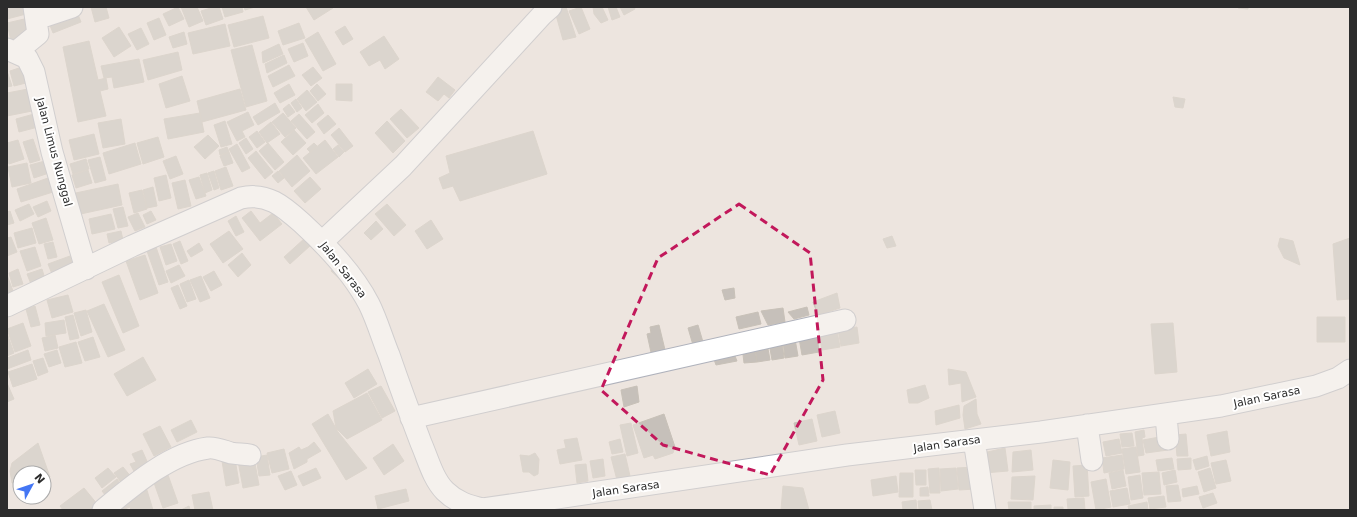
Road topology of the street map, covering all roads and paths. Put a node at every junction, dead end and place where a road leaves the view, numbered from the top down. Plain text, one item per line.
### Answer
1 (72, 7) edge
2 (552, 7) edge
3 (35, 13) edge
4 (11, 51) edge
5 (322, 242) junction
6 (86, 269) junction
7 (7, 306) edge
8 (845, 320) dead end
9 (1350, 370) edge
10 (1166, 415) junction
11 (411, 418) junction
12 (1086, 425) junction
13 (1168, 439) dead end
14 (974, 440) junction
15 (250, 455) dead end
16 (1092, 460) dead end
17 (556, 505) edge
18 (104, 510) edge
19 (984, 510) edge

1 - 3 street
2 - 5 street
3 - 4 street
4 - 6 street, Jalan Limus Nunggal
5 - 6 street, Jalan Sarasa
5 - 11 street, Jalan Sarasa
6 - 7 street, Jalan Sarasa
8 - 11 street
9 - 10 street, Jalan Sarasa
10 - 12 street, Jalan Sarasa
10 - 13 street
11 - 17 street, Jalan Sarasa
12 - 14 street, Jalan Sarasa
12 - 16 street
14 - 17 street, Jalan Sarasa
14 - 19 street
15 - 18 street

